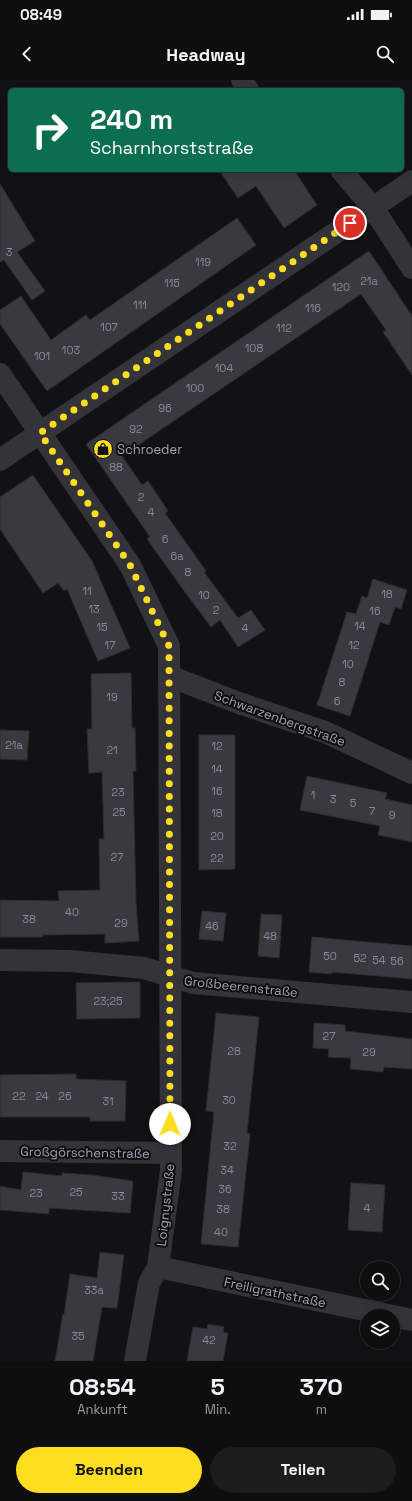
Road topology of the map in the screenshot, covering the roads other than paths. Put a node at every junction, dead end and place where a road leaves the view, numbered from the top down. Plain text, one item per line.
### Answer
1 (343, 172) edge
2 (412, 181) edge
3 (373, 208) junction
4 (412, 268) edge
5 (0, 374) edge
6 (40, 433) junction
7 (0, 460) edge
8 (169, 676) junction
9 (412, 772) edge
10 (0, 960) edge
11 (169, 976) junction
12 (412, 1002) edge
13 (0, 1151) edge
14 (170, 1154) junction
15 (158, 1266) junction
16 (360, 1309) edge
17 (400, 1317) edge
18 (412, 1320) edge
19 (135, 1361) edge

1 - 3 street
2 - 3 street
3 - 4 street
3 - 6 street
5 - 6 street, Loignystraße
6 - 7 street
6 - 8 street, Loignystraße
8 - 9 street, Schwarzenbergstraße
8 - 11 street, Loignystraße
10 - 11 street, Großbeerenstraße
11 - 12 street, Großbeerenstraße
11 - 14 street, Loignystraße
13 - 14 street, Großgörschenstraße
14 - 15 street, Loignystraße
15 - 16 street, Freiligrathstraße
15 - 19 street, Loignystraße
17 - 18 street, Freiligrathstraße

